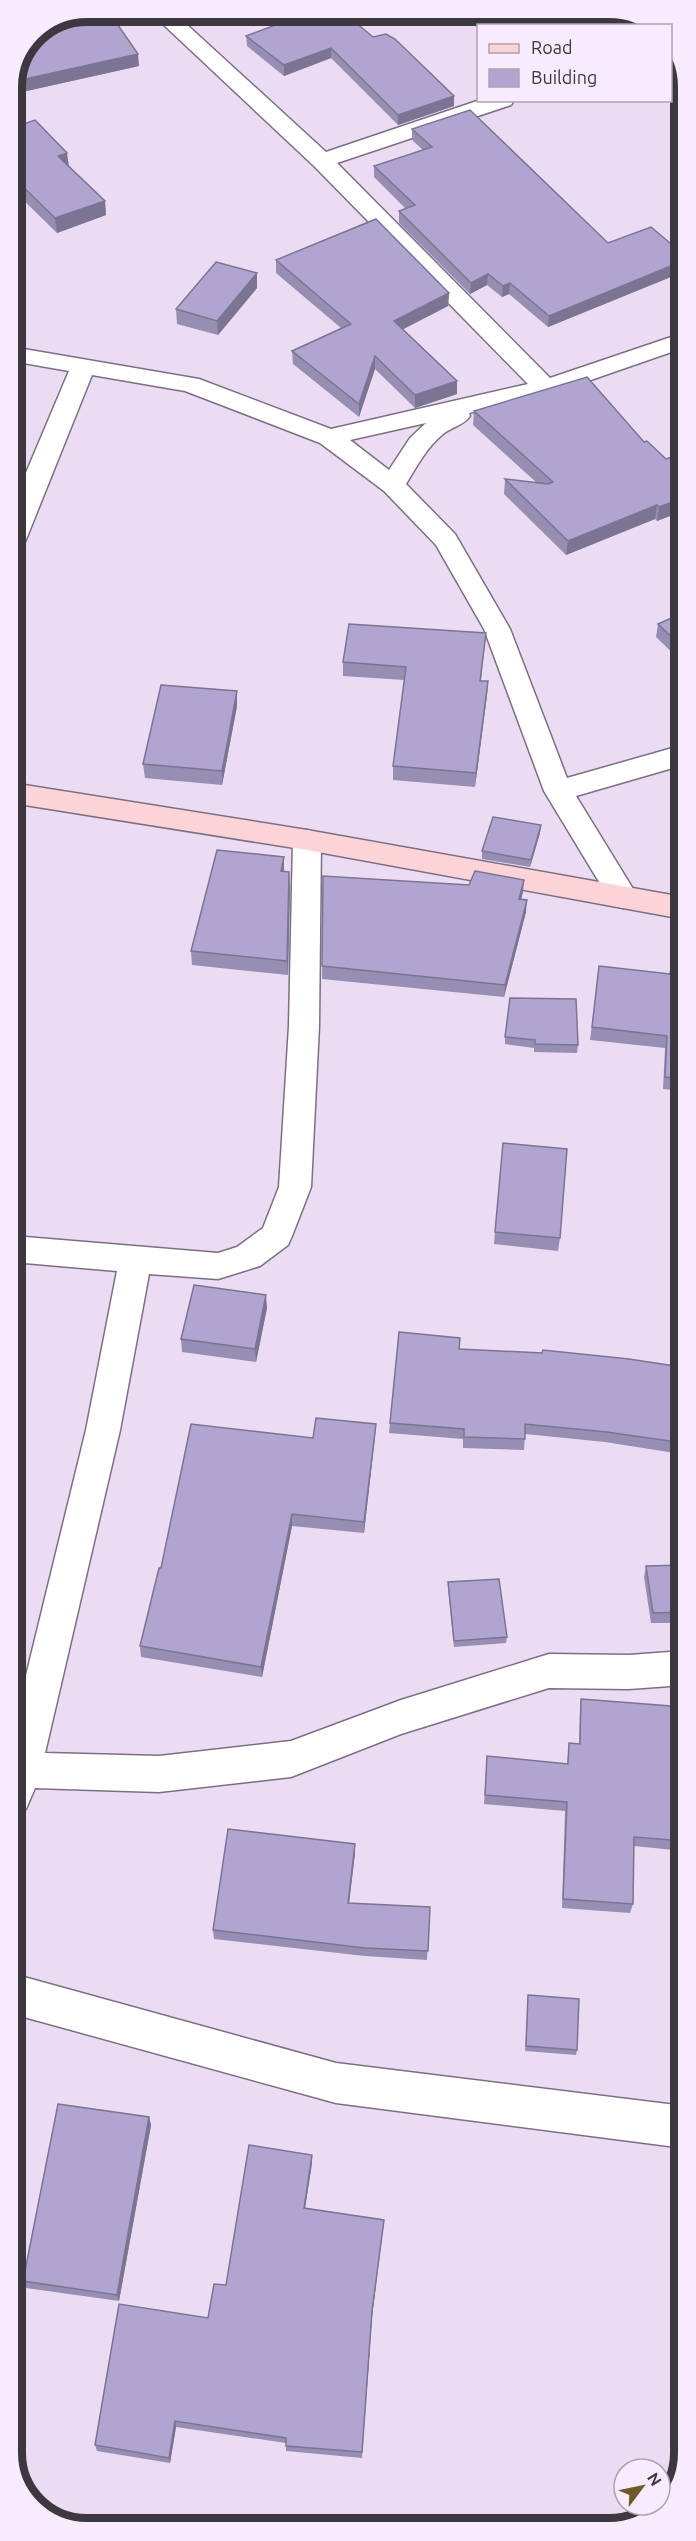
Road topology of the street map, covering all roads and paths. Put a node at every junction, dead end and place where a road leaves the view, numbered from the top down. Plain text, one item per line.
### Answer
1 (172, 22) edge
2 (497, 102) edge
3 (322, 161) junction
4 (674, 343) edge
5 (22, 356) edge
6 (83, 367) junction
7 (546, 388) junction
8 (329, 437) junction
9 (393, 485) junction
10 (22, 514) edge
11 (674, 758) edge
12 (558, 791) junction
13 (22, 795) edge
14 (307, 840) junction
15 (623, 897) junction
16 (674, 906) edge
17 (22, 1250) edge
18 (135, 1261) junction
19 (674, 1669) edge
20 (22, 1762) edge
21 (22, 1783) edge
22 (22, 1997) edge
23 (674, 2126) edge

1 - 3 street
2 - 3 street
3 - 7 street
4 - 7 street
5 - 6 street
6 - 8 street
6 - 10 street
7 - 8 street
7 - 9 street
8 - 9 street
9 - 12 street
11 - 12 street
12 - 15 street
13 - 14 street
14 - 15 street
14 - 18 street
15 - 16 street
17 - 18 street
18 - 20 street
19 - 21 street
22 - 23 street

